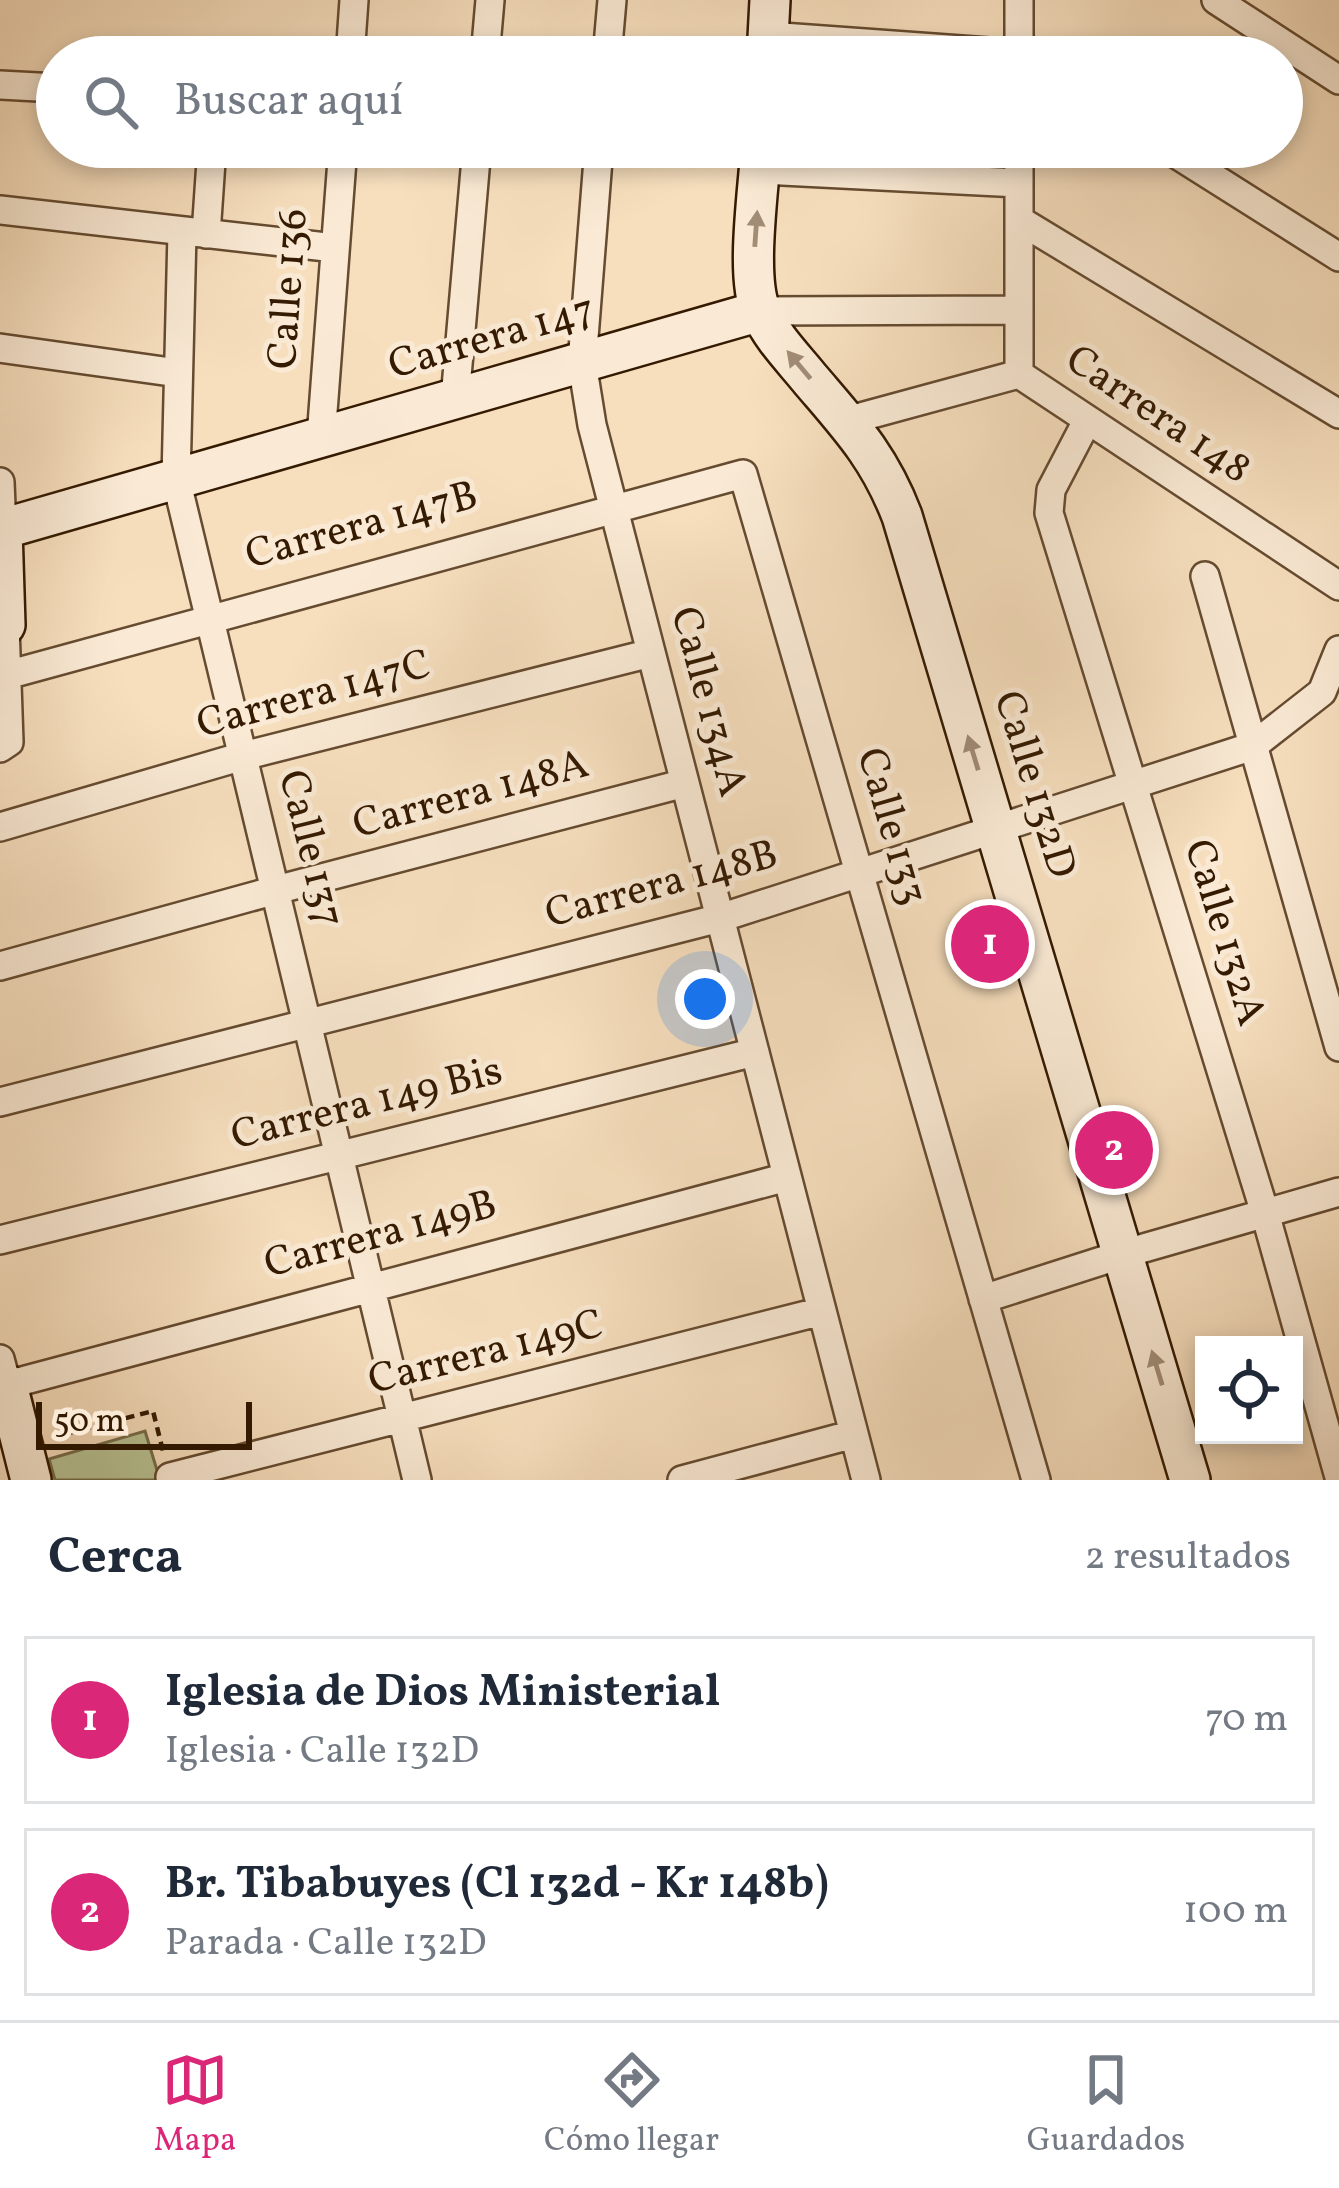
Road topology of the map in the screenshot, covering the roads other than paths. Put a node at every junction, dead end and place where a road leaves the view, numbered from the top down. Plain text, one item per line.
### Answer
1 (354, 0) edge
2 (490, 0) edge
3 (611, 0) edge
4 (1019, 0) edge
5 (1216, 0) edge
6 (768, 31) edge
7 (351, 36) edge
8 (487, 36) edge
9 (608, 36) edge
10 (818, 36) edge
11 (1020, 36) edge
12 (1271, 36) edge
13 (1303, 57) edge
14 (1339, 80) edge
15 (0, 85) edge
16 (36, 87) edge
17 (208, 168) edge
18 (341, 168) edge
19 (475, 168) edge
20 (597, 168) edge
21 (760, 168) edge
22 (858, 168) edge
23 (1019, 168) edge
24 (1198, 168) edge
25 (1019, 183) junction
26 (0, 210) edge
27 (1019, 220) junction
28 (194, 233) junction
29 (335, 248) junction
30 (1339, 257) edge
31 (1019, 310) junction
32 (760, 311) junction
33 (0, 348) edge
34 (582, 363) junction
35 (178, 373) junction
36 (1019, 374) junction
37 (455, 399) junction
38 (1339, 414) edge
39 (1087, 421) junction
40 (846, 422) junction
41 (321, 438) junction
42 (743, 474) joint
43 (176, 479) junction
44 (0, 486) edge
45 (614, 509) junction
46 (2, 530) edge
47 (1205, 576) dead end
48 (1339, 586) edge
49 (210, 618) junction
50 (2, 624) edge
51 (1339, 650) edge
52 (651, 653) junction
53 (7, 675) junction
54 (4, 745) edge
55 (1253, 746) junction
56 (243, 756) junction
57 (685, 783) junction
58 (1133, 785) junction
59 (0, 827) edge
60 (996, 830) junction
61 (860, 873) junction
62 (276, 890) junction
63 (720, 918) junction
64 (0, 966) edge
65 (307, 1022) junction
66 (1339, 1047) edge
67 (755, 1052) junction
68 (0, 1102) edge
69 (339, 1156) junction
70 (788, 1177) junction
71 (1339, 1192) edge
72 (1265, 1213) junction
73 (0, 1240) edge
74 (1123, 1254) junction
75 (371, 1288) junction
76 (983, 1299) junction
77 (822, 1311) junction
78 (2, 1377) edge
79 (402, 1418) junction
80 (854, 1434) junction
81 (27, 1462) edge
82 (170, 1477) edge
83 (1339, 1477) edge
84 (417, 1480) edge
85 (682, 1480) edge
86 (866, 1480) edge
87 (1036, 1480) edge
88 (1190, 1480) edge

1 - 7 street
2 - 8 street
3 - 9 street
4 - 11 street
5 - 12 street
6 - 10 street
13 - 14 street
15 - 16 street
17 - 28 street, Calle 137
18 - 29 street, Calle 136
19 - 37 street
20 - 34 street, Calle 134A
32 -> 21 main road
22 - 25 street
23 - 25 street
24 - 30 street
25 - 27 street
26 - 28 street
27 - 31 street
27 - 38 street
28 - 29 street
28 - 35 street, Calle 137
29 - 41 street, Calle 136
31 - 32 street, Carrera 147
31 - 36 street
32 - 34 main road, Carrera 147
40 -> 32 main road, Calle 132D
33 - 35 street
34 - 37 main road, Carrera 147
34 - 45 street, Calle 134A
35 - 43 street, Calle 137
36 - 39 street, Carrera 148
36 - 40 street, Carrera 148
37 - 41 main road, Carrera 147
39 - 48 street, Carrera 148
39 - 58 street, Calle 132A
60 -> 40 main road, Calle 132D
41 - 43 main road, Carrera 147
42 - 45 street, Carrera 147B
42 - 61 street, Calle 133
43 - 46 main road, Carrera 147
43 - 49 street, Calle 137
44 - 46 street
45 - 49 street, Carrera 147B
45 - 52 street, Calle 134A
46 - 50 main road
47 - 55 street
49 - 53 street, Carrera 147B
49 - 56 street, Calle 137
50 - 53 street
51 - 55 street, Carrera 148B
52 - 56 street, Carrera 147C
52 - 57 street, Calle 134A
53 - 54 street
55 - 58 street, Carrera 148B
55 - 66 street
56 - 59 street, Carrera 147C
56 - 62 street, Calle 137
57 - 62 street, Carrera 148A
57 - 63 street, Calle 134A
58 - 60 street, Carrera 148B
58 - 72 street, Calle 132A
60 - 61 street, Carrera 148B
60 - 74 main road, Calle 132D
61 - 63 street, Carrera 148B
61 - 76 street, Calle 133
62 - 64 street, Carrera 148A
62 - 65 street, Calle 137
63 - 65 street, Carrera 148B
63 - 67 street, Calle 134A
65 - 68 street, Carrera 148B
65 - 69 street, Calle 137
67 - 69 street, Carrera 149 Bis
67 - 70 street, Calle 134A
69 - 73 street, Carrera 149 Bis
69 - 75 street, Calle 137
70 - 75 street, Carrera 149B
70 - 77 street, Calle 134A
71 - 72 street
72 - 74 street
72 - 83 street, Calle 132A
74 - 76 street
88 -> 74 main road, Calle 132D
75 - 78 street, Carrera 149B
75 - 79 street, Calle 137
76 - 87 street, Calle 133
77 - 79 street, Carrera 149C
77 - 80 street, Calle 134A
78 - 81 main road
79 - 82 street, Carrera 149C
79 - 84 street, Calle 137
80 - 85 street
80 - 86 street, Calle 134A

